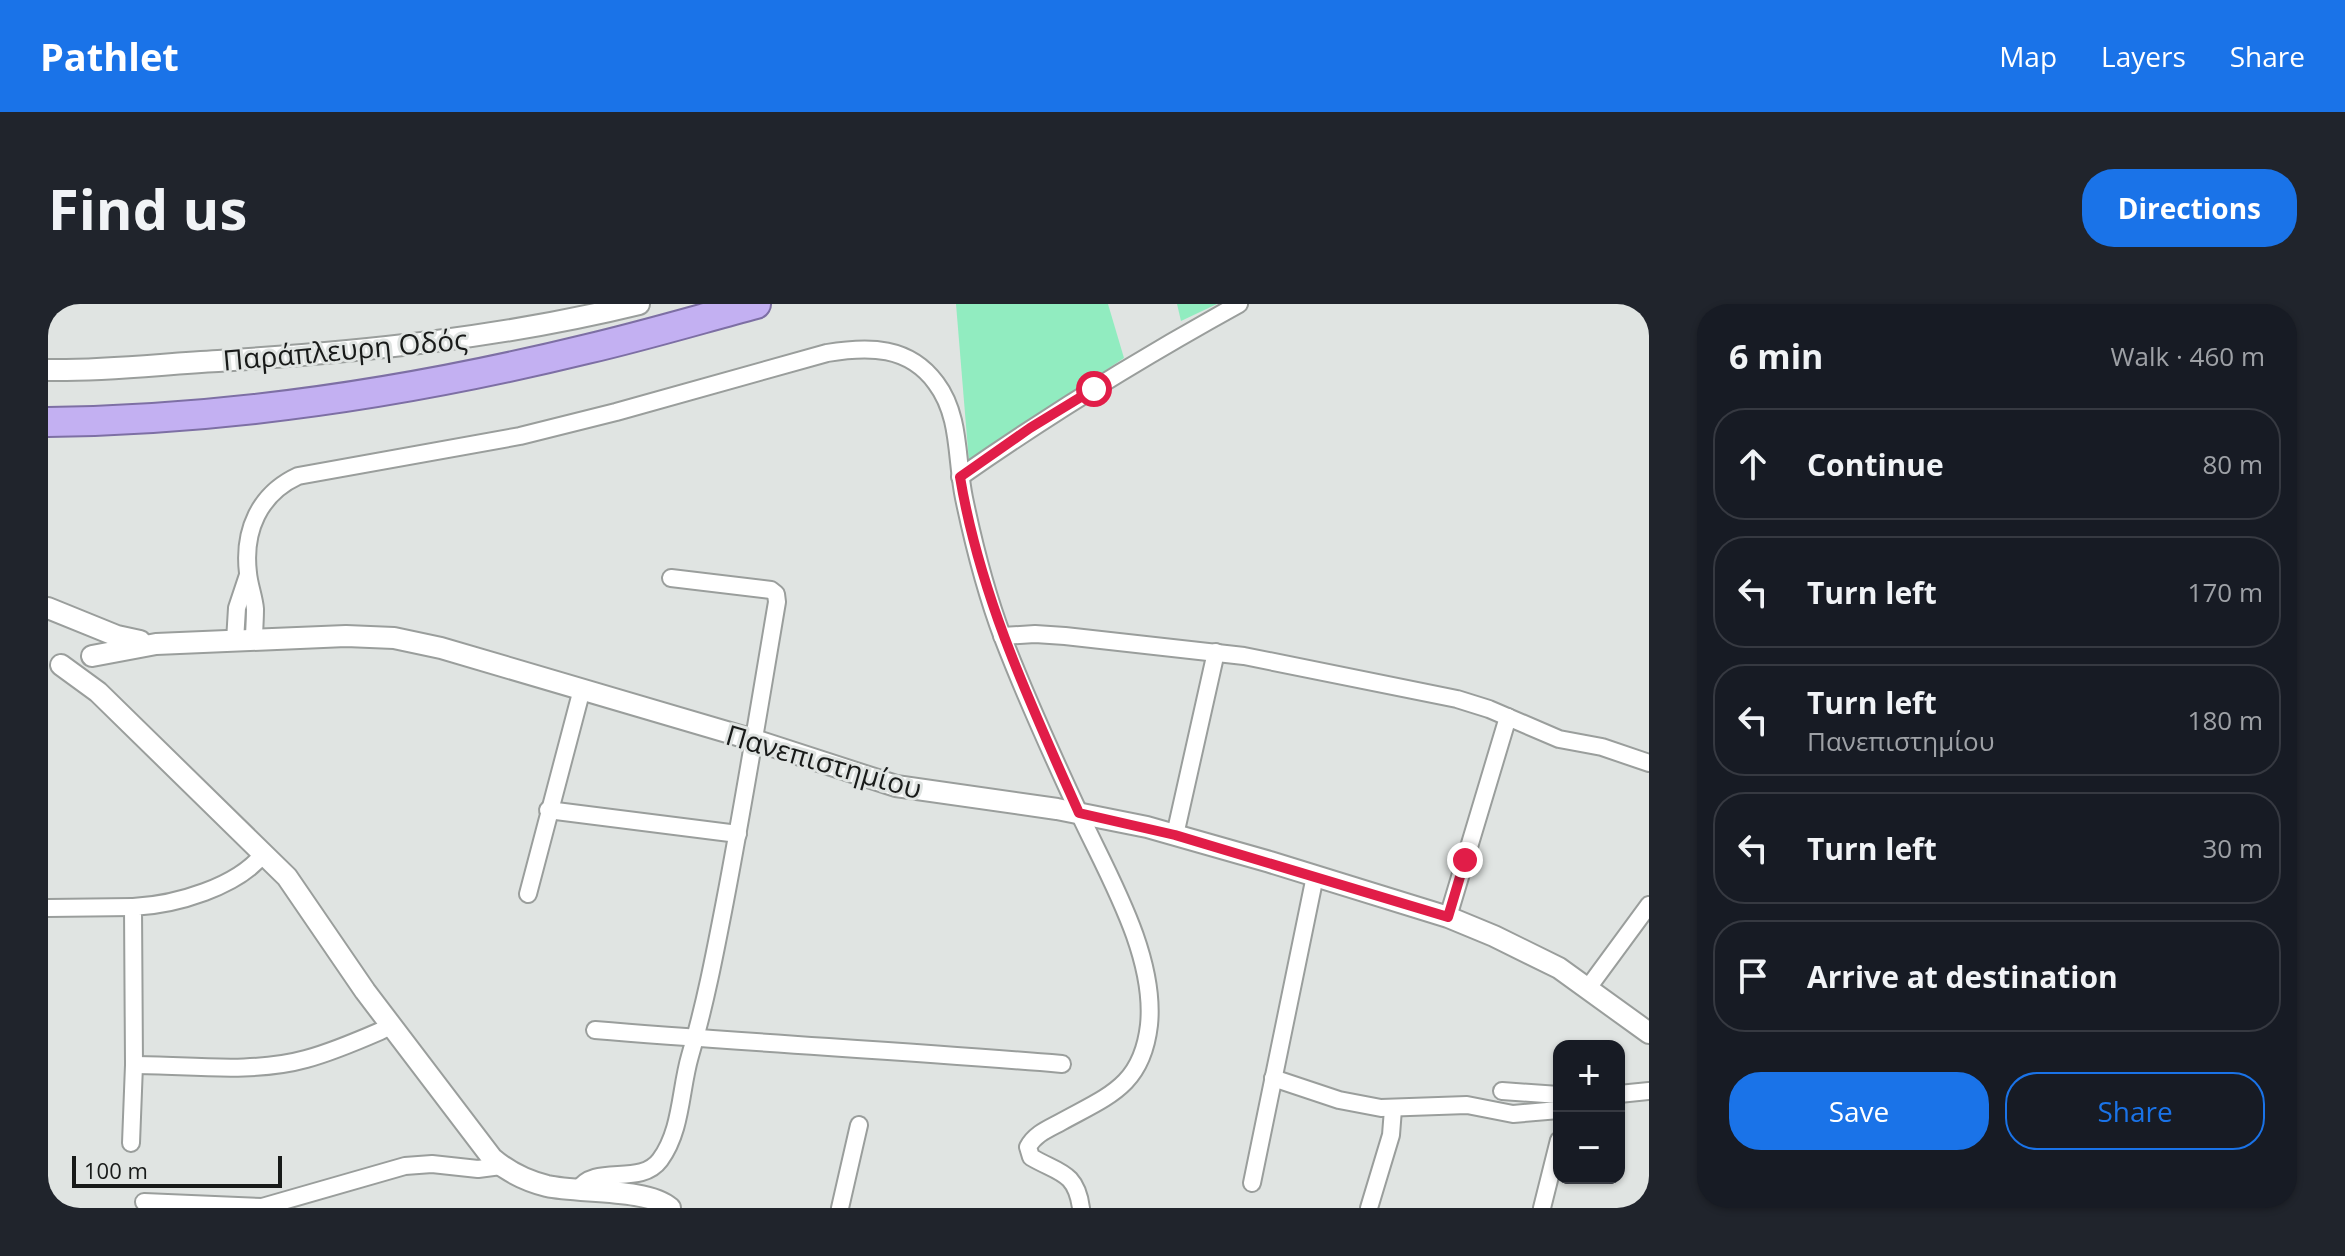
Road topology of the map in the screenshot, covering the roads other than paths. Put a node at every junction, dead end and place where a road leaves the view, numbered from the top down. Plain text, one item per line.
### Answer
1 (639, 304) edge
2 (756, 304) edge
3 (1239, 304) edge
4 (48, 370) edge
5 (48, 422) edge
6 (960, 477) junction
7 (671, 578) dead end
8 (48, 608) edge
9 (87, 624) junction
10 (1002, 636) junction
11 (245, 641) junction
12 (156, 644) junction
13 (1216, 652) junction
14 (91, 658) junction
15 (54, 662) edge
16 (582, 689) junction
17 (109, 703) junction
18 (1508, 717) junction
19 (754, 740) junction
20 (1649, 763) edge
21 (548, 810) junction
22 (1079, 813) junction
23 (738, 834) junction
24 (1175, 835) junction
25 (264, 853) junction
26 (1315, 876) junction
27 (528, 894) dead end
28 (1649, 905) edge
29 (133, 907) junction
30 (48, 908) edge
31 (1448, 917) junction
32 (1588, 988) junction
33 (392, 1026) junction
34 (595, 1030) dead end
35 (1649, 1033) edge
36 (696, 1039) junction
37 (1062, 1064) dead end
38 (134, 1065) junction
39 (1273, 1078) junction
40 (1502, 1091) dead end
41 (1649, 1091) edge
42 (1625, 1093) edge
43 (1553, 1095) edge
44 (1393, 1109) junction
45 (1553, 1111) edge
46 (859, 1125) dead end
47 (131, 1143) dead end
48 (1553, 1164) edge
49 (501, 1166) junction
50 (1252, 1183) dead end
51 (578, 1190) junction
52 (144, 1202) dead end
53 (670, 1208) edge
54 (840, 1208) edge
55 (1081, 1208) edge
56 (1369, 1208) edge
57 (1542, 1208) edge

1 - 4 street, Παράπλευρη Οδός
2 - 5 highway
3 - 6 street
6 - 10 street
6 - 11 street
7 - 19 street
8 - 9 street, Πανεπιστημίου
9 - 12 street, Πανεπιστημίου
9 - 14 street
10 - 13 street
10 - 22 street
11 - 12 street, Πανεπιστημίου
11 - 16 street, Πανεπιστημίου
12 - 14 street, Πανεπιστημίου
13 - 18 street
13 - 24 street
14 - 15 street, Πανεπιστημίου
14 - 17 street
15 - 17 street
16 - 19 street, Πανεπιστημίου
16 - 21 street
17 - 25 street
18 - 20 street
18 - 31 street
19 - 22 street, Πανεπιστημίου
19 - 23 street
21 - 23 street
21 - 27 street
22 - 24 street, Πανεπιστημίου
22 - 55 street
23 - 36 street
24 - 26 street, Πανεπιστημίου
25 - 29 street
25 - 33 street
26 - 31 street, Πανεπιστημίου
26 - 39 street
28 - 32 street
29 - 30 street
29 - 38 street
31 - 32 street, Πανεπιστημίου
32 - 35 street, Πανεπιστημίου
33 - 38 street
33 - 49 street
34 - 36 street
36 - 37 street
36 - 51 street
38 - 47 street
39 - 44 street
39 - 50 street
40 - 43 street
41 - 42 street
44 - 45 street
44 - 56 street
46 - 54 street
48 - 57 street
49 - 51 street
49 - 52 street
51 - 53 street

